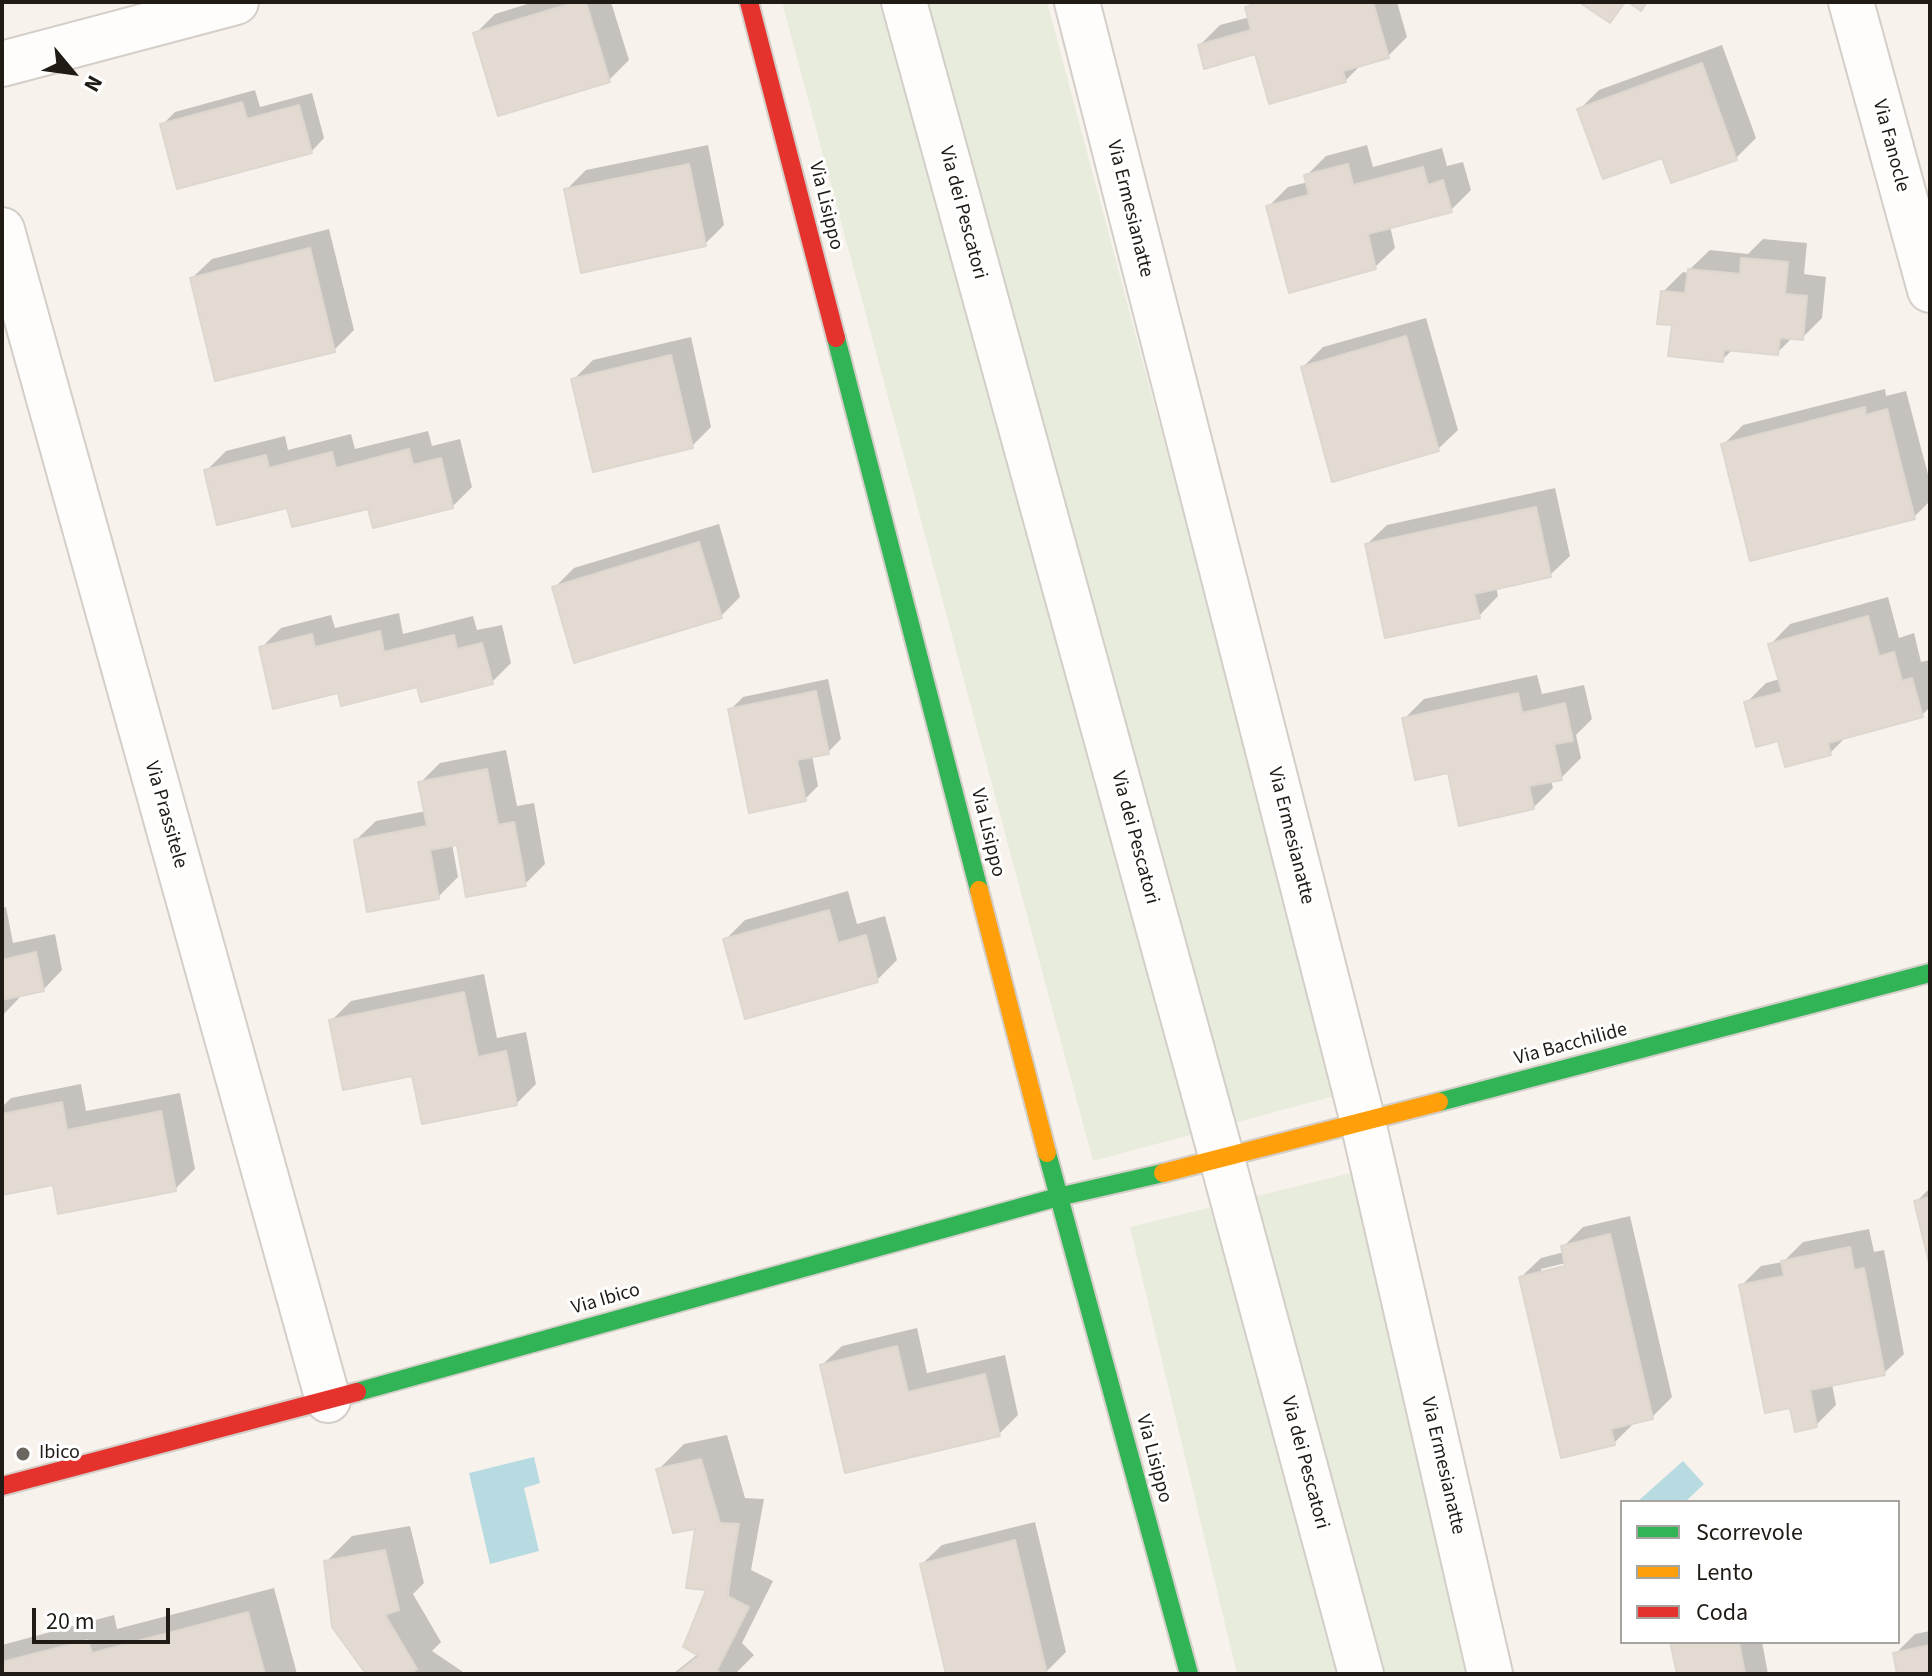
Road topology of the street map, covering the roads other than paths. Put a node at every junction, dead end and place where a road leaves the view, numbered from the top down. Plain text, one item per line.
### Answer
1 (236, 2) edge
2 (749, 2) edge
3 (904, 2) edge
4 (1077, 2) edge
5 (1851, 2) edge
6 (2, 64) edge
7 (2, 230) edge
8 (1930, 290) edge
9 (1930, 973) edge
10 (1363, 1122) junction
11 (1222, 1159) junction
12 (1058, 1197) junction
13 (328, 1400) junction
14 (2, 1486) edge
15 (1189, 1674) edge
16 (1361, 1674) edge
17 (1490, 1674) edge

1 - 6 street
2 - 12 street, Via Lisippo
3 - 11 street, Via dei Pescatori
4 - 10 street, Via Ermesianatte
5 - 8 street, Via Fanocle
7 - 13 street, Via Prassitele
9 - 10 street, Via Bacchilide
10 - 11 street, Via Bacchilide
10 - 17 street, Via Ermesianatte
11 - 12 street, Via Ibico
11 - 16 street, Via dei Pescatori
12 - 13 street, Via Ibico
12 - 15 street, Via Lisippo
13 - 14 street, Via Ibico

